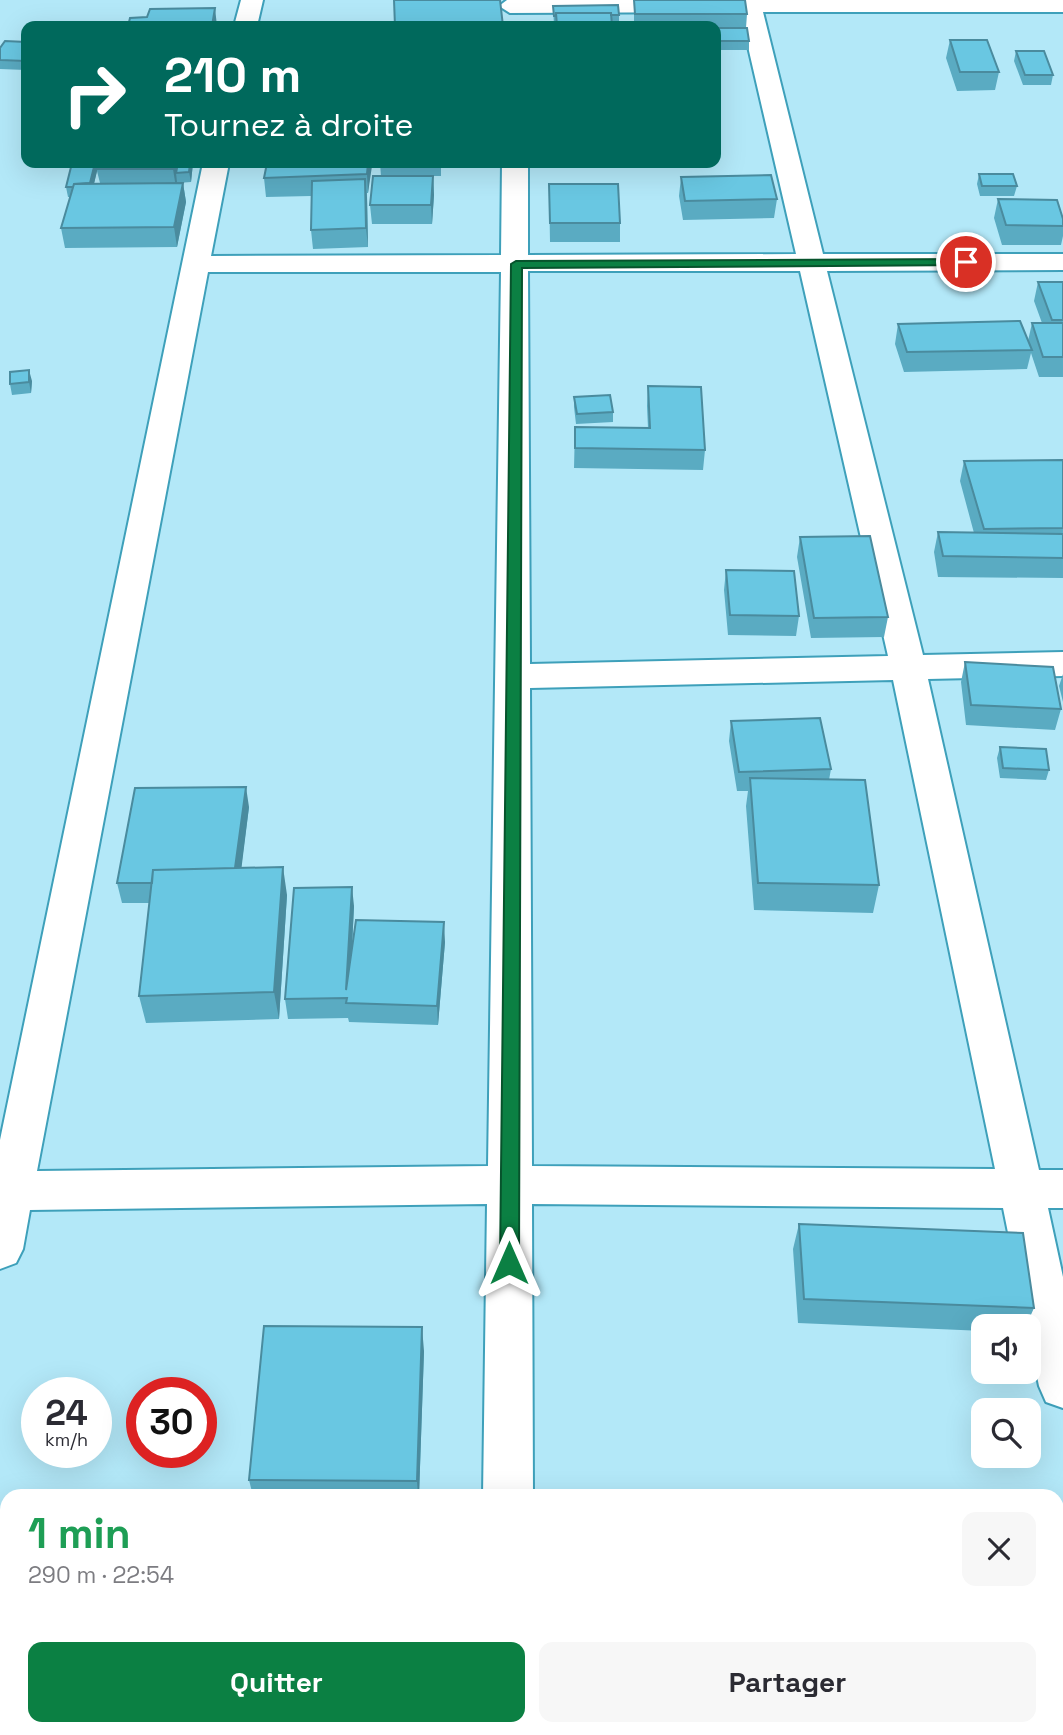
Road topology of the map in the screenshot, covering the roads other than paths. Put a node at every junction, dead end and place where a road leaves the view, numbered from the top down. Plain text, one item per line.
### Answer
1 (252, 0) edge
2 (749, 3) edge
3 (1063, 5) edge
4 (510, 11) edge
5 (247, 21) edge
6 (215, 168) edge
7 (515, 168) edge
8 (1063, 262) edge
9 (195, 264) junction
10 (516, 264) junction
11 (810, 264) junction
12 (1063, 664) edge
13 (906, 666) junction
14 (514, 676) junction
15 (510, 1185) junction
16 (1042, 1189) edge
17 (6, 1191) edge
18 (0, 1249) edge
19 (1063, 1386) edge
20 (508, 1489) edge

1 - 5 street
2 - 3 street
2 - 4 street
2 - 11 street
6 - 9 street
7 - 10 street
8 - 11 street
9 - 10 street
9 - 17 street
10 - 11 street
10 - 14 street
11 - 13 street
12 - 13 street
13 - 14 street
13 - 16 street
14 - 15 street
15 - 16 street
15 - 17 street
15 - 20 street
16 - 19 street
17 - 18 street

